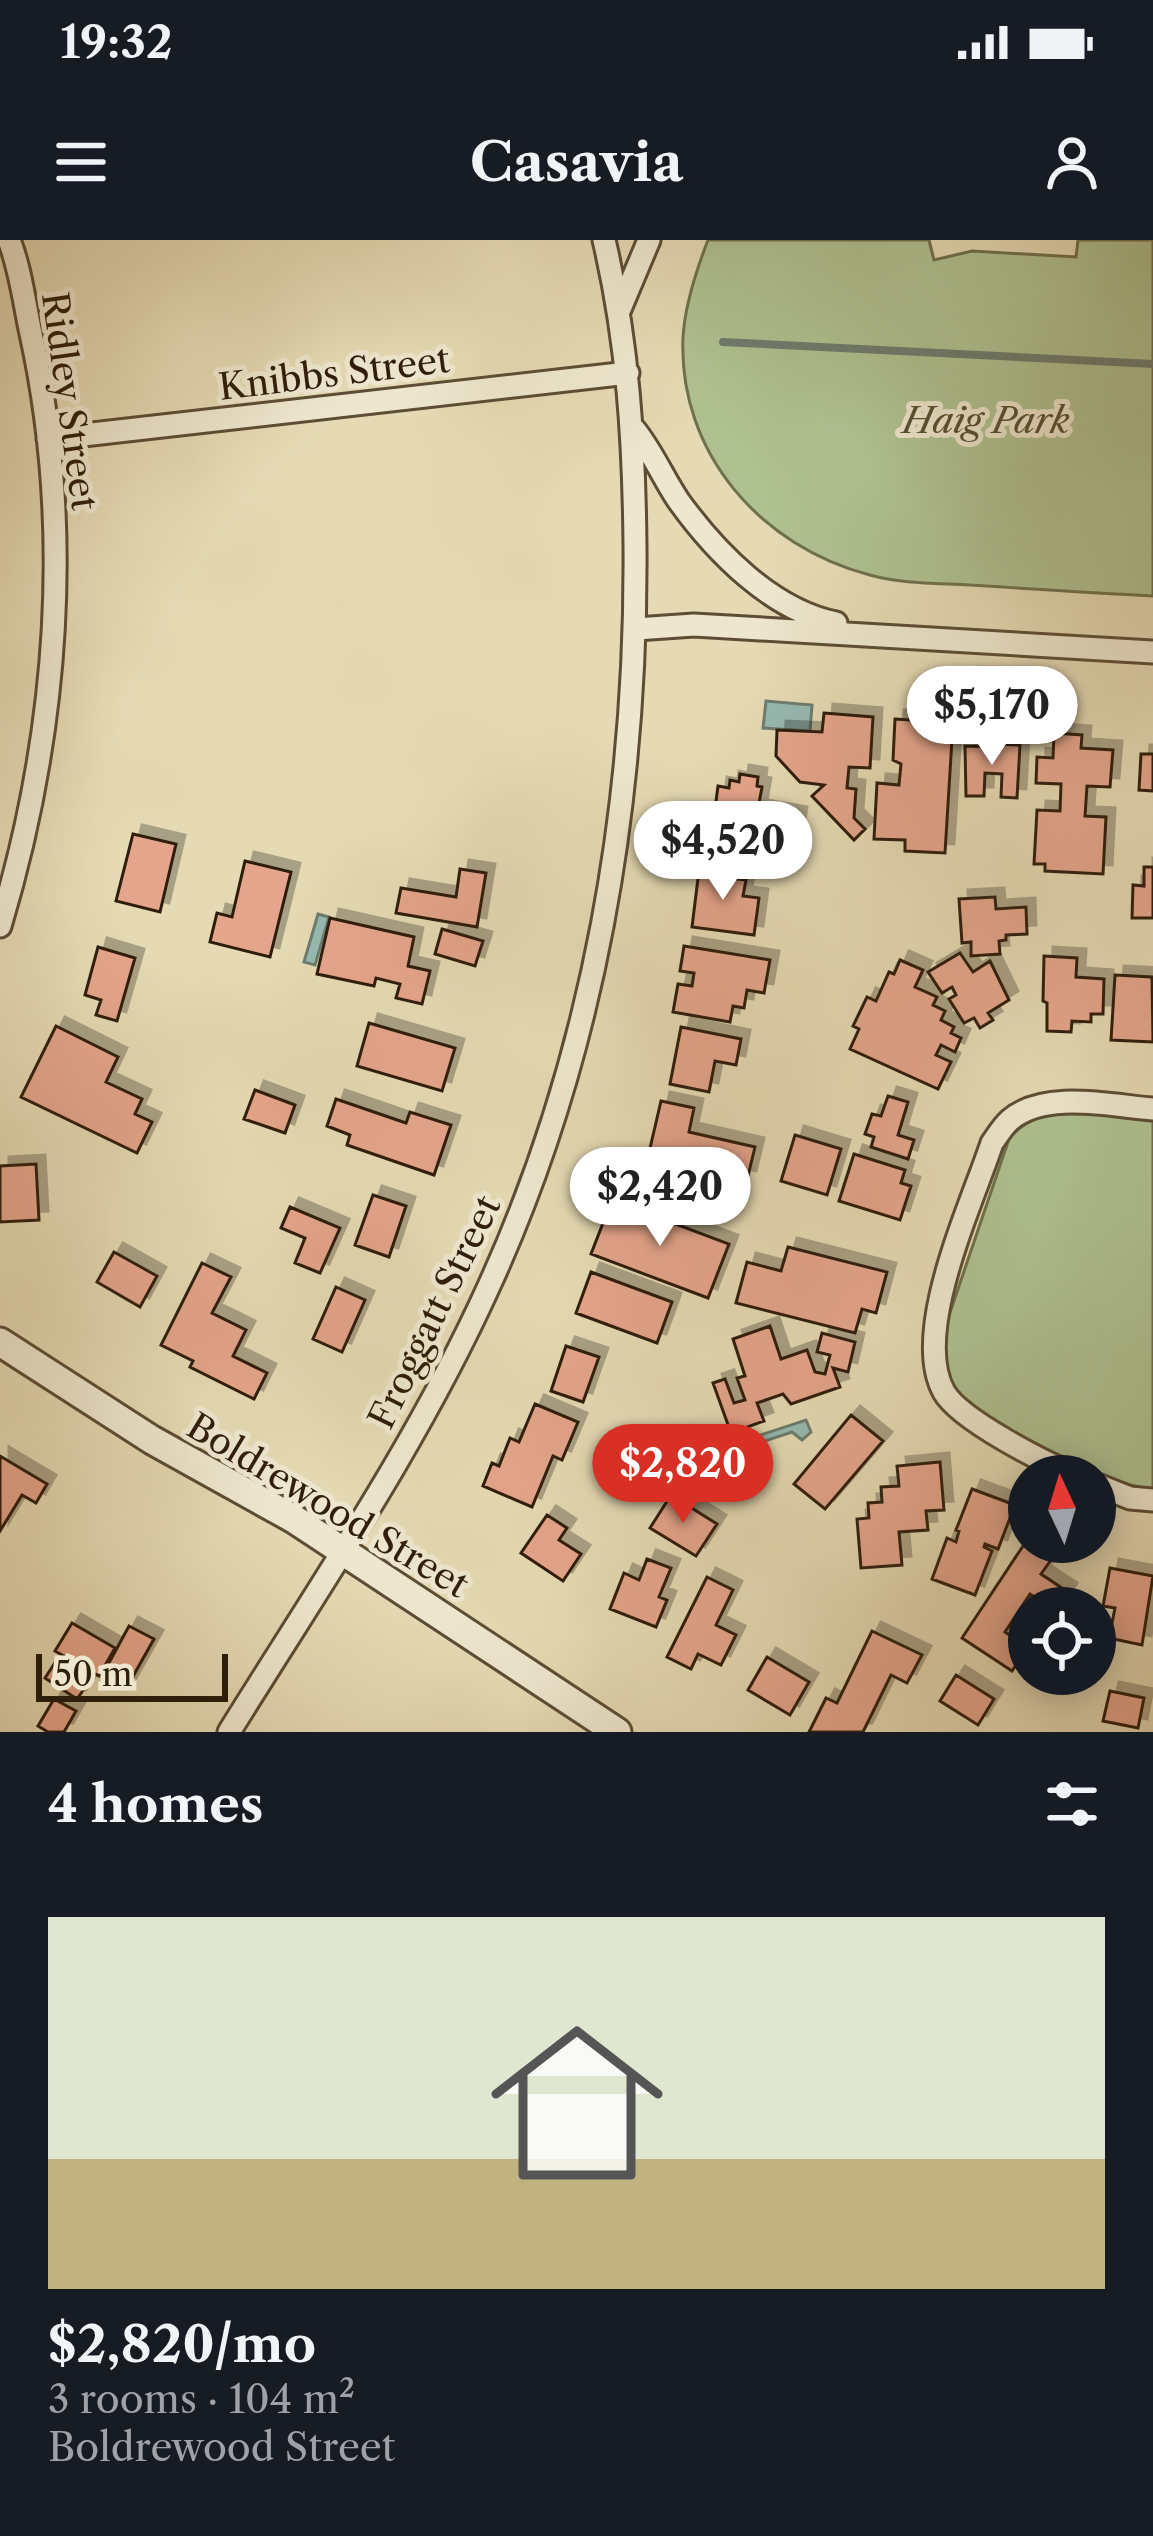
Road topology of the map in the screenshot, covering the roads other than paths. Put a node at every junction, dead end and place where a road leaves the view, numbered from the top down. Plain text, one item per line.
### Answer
1 (9, 240) edge
2 (604, 240) edge
3 (649, 240) edge
4 (620, 309) junction
5 (628, 373) junction
6 (634, 429) junction
7 (48, 440) junction
8 (635, 628) junction
9 (913, 640) junction
10 (1153, 652) edge
11 (0, 926) edge
12 (1153, 1109) edge
13 (0, 1342) edge
14 (1039, 1455) edge
15 (1116, 1492) edge
16 (1153, 1499) edge
17 (342, 1549) junction
18 (229, 1732) edge
19 (617, 1732) edge

1 - 7 street, Ridley Street
2 - 4 street, Froggatt Street
3 - 4 street
4 - 5 street, Froggatt Street
5 - 6 street, Froggatt Street
5 - 7 street, Knibbs Street
6 - 8 street, Froggatt Street
6 - 9 street
7 - 11 street, Ridley Street
8 - 9 street
8 - 17 street, Froggatt Street
9 - 10 street
12 - 14 street
13 - 17 street, Boldrewood Street
15 - 16 street
17 - 18 street, Froggatt Street
17 - 19 street, Boldrewood Street

